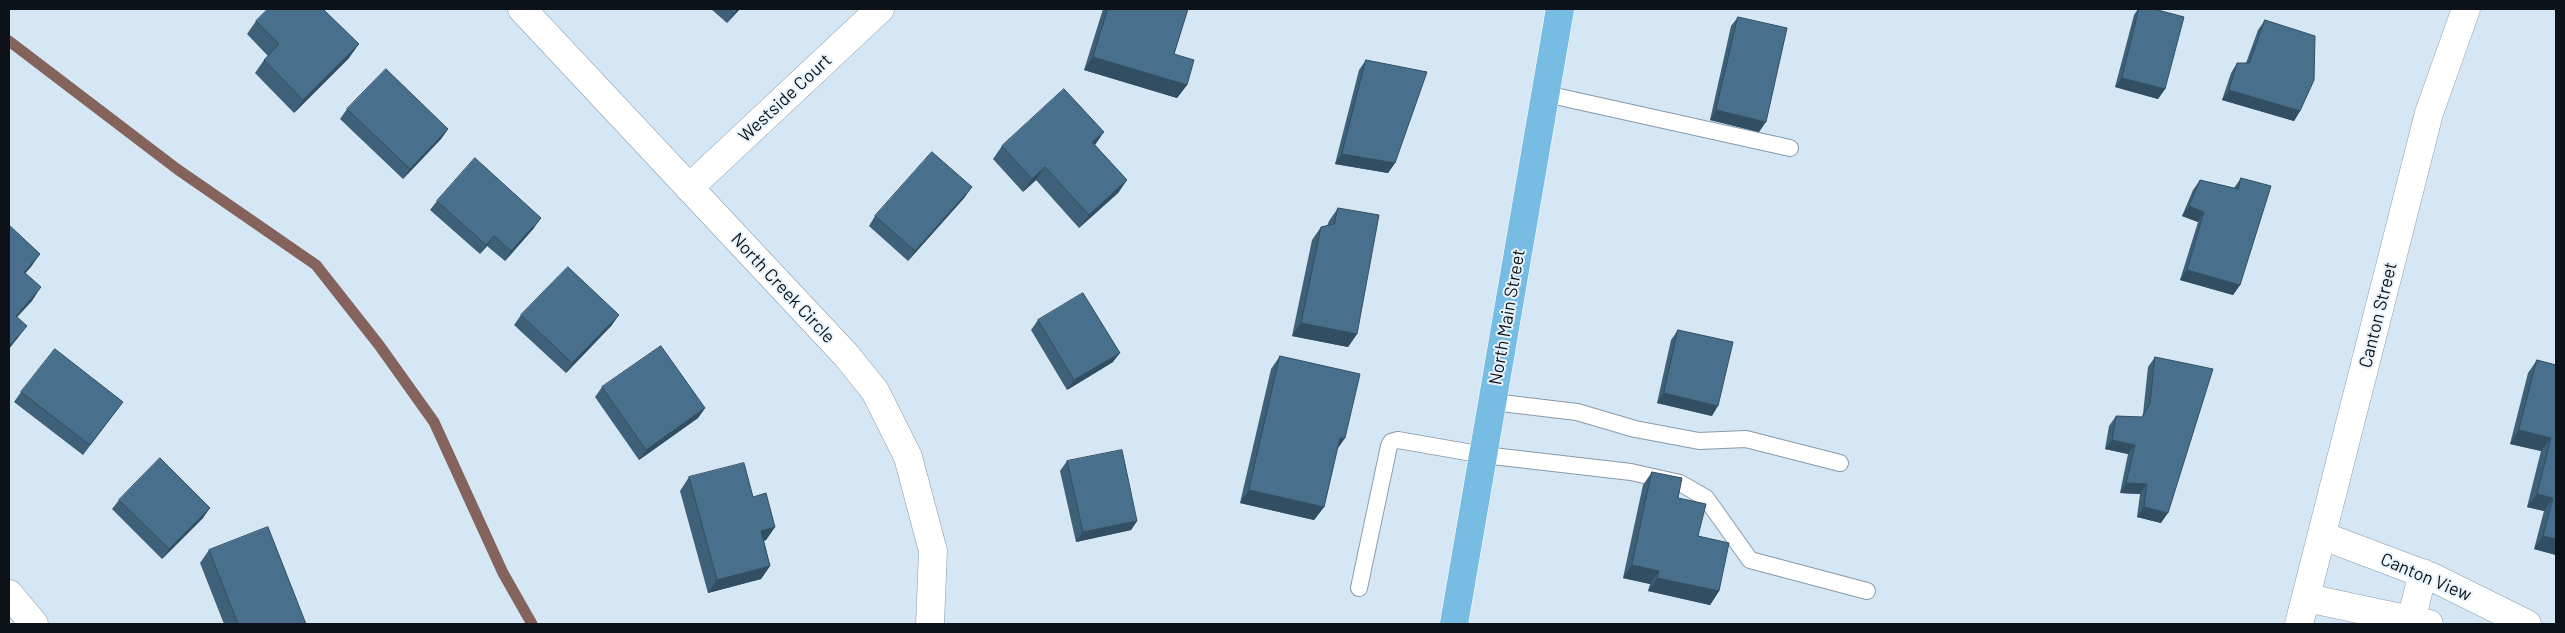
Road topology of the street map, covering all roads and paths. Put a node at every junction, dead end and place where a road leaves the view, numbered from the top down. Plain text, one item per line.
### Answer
1 (522, 9) edge
2 (880, 9) edge
3 (1560, 9) edge
4 (2466, 9) edge
5 (1546, 94) junction
6 (1790, 148) dead end
7 (690, 188) junction
8 (1493, 402) junction
9 (1484, 455) junction
10 (1840, 463) dead end
11 (2323, 536) junction
12 (2423, 573) junction
13 (1359, 588) dead end
14 (1866, 591) dead end
15 (9, 594) edge
16 (2307, 598) junction
17 (2420, 622) edge
18 (34, 624) edge
19 (930, 624) edge
20 (1454, 624) edge
21 (2299, 624) edge
22 (2527, 624) edge

1 - 7 street, North Creek Circle
2 - 7 street, Westside Court
3 - 5 main road, North Main Street
4 - 11 street, Canton Street
5 - 6 lane
5 - 8 main road, North Main Street
7 - 19 street, North Creek Circle
8 - 9 main road, North Main Street
8 - 10 lane
9 - 13 lane
9 - 14 lane
9 - 20 main road, North Main Street
11 - 12 street, Canton View
11 - 16 street, Canton Street
12 - 17 street
12 - 22 street, Canton View
15 - 18 street
16 - 17 street
16 - 21 street, Canton Street

